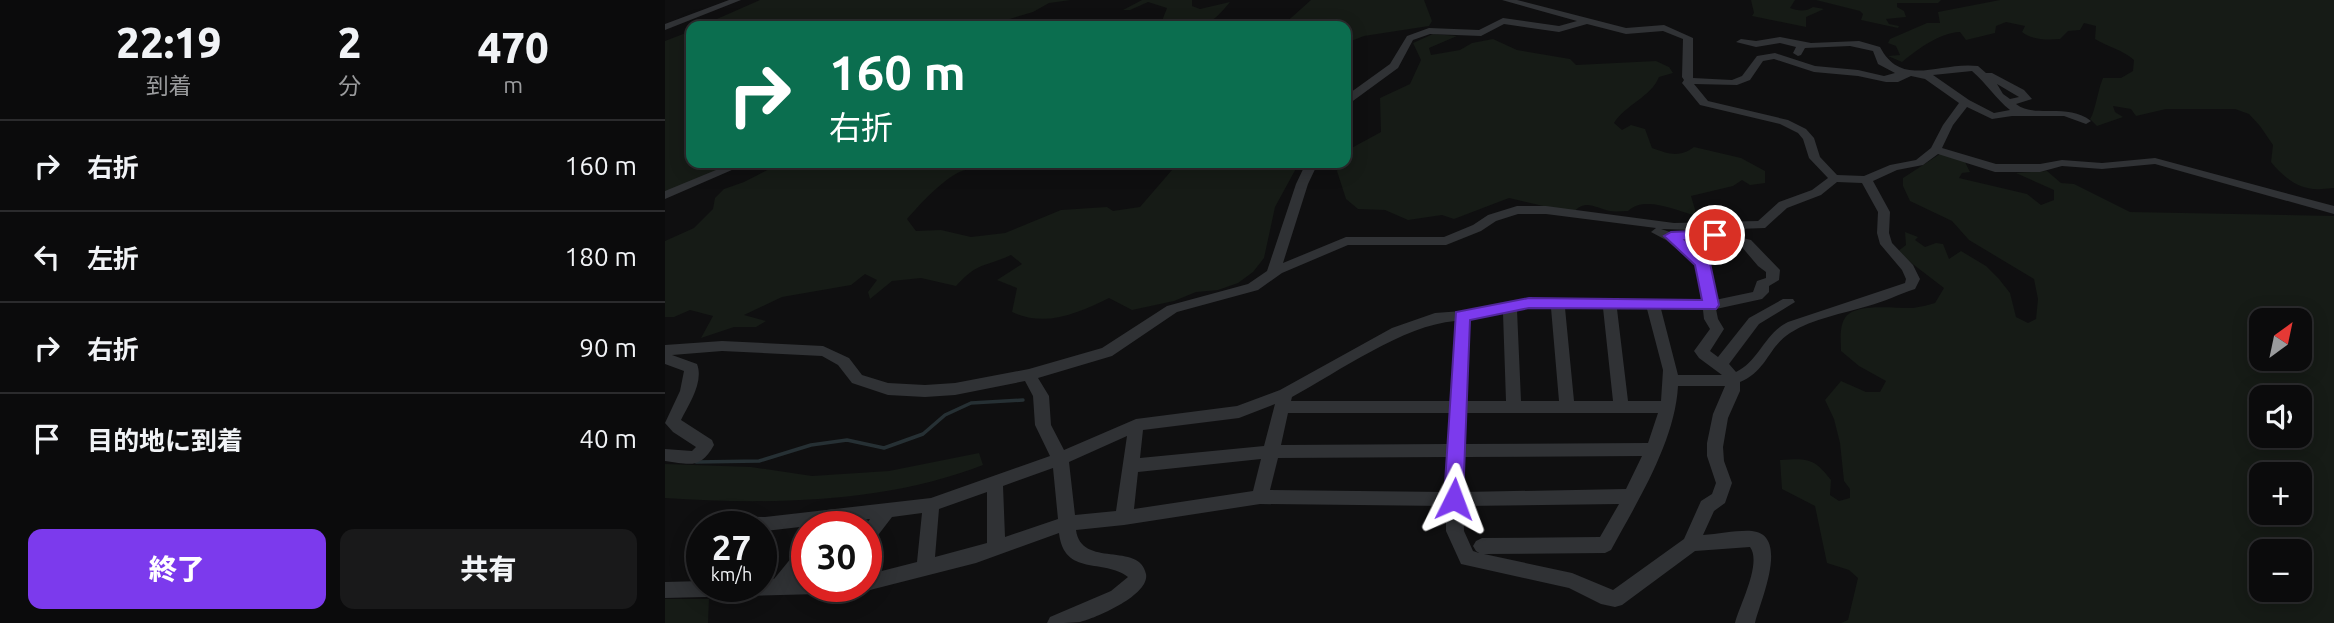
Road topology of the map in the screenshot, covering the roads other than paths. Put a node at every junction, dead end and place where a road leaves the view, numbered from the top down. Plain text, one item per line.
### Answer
1 (737, 0) edge
2 (1506, 0) edge
3 (1587, 21) junction
4 (665, 26) edge
5 (1741, 42) dead end
6 (1801, 45) junction
7 (1794, 61) junction
8 (1896, 68) junction
9 (1960, 68) junction
10 (1974, 68) junction
11 (1695, 69) dead end
12 (1858, 73) junction
13 (1921, 75) junction
14 (1690, 81) junction
15 (1351, 98) edge
16 (1965, 102) junction
17 (2006, 103) junction
18 (2021, 113) junction
19 (2086, 121) dead end
20 (1936, 150) junction
21 (730, 168) edge
22 (1309, 168) edge
23 (1834, 178) junction
24 (1867, 180) junction
25 (665, 195) edge
26 (2334, 210) edge
27 (1631, 223) junction
28 (1671, 236) junction
29 (1272, 275) junction
30 (1789, 302) dead end
31 (1557, 303) junction
32 (1609, 304) junction
33 (1653, 305) junction
34 (1711, 305) junction
35 (1510, 307) junction
36 (1462, 316) junction
37 (665, 350) edge
38 (665, 358) edge
39 (1721, 363) junction
40 (1029, 375) junction
41 (1732, 379) junction
42 (1672, 380) junction
43 (1283, 401) junction
44 (1458, 407) junction
45 (1514, 407) junction
46 (1567, 407) junction
47 (1621, 407) junction
48 (1667, 407) junction
49 (1136, 425) junction
50 (1654, 449) junction
51 (1456, 450) junction
52 (1271, 452) junction
53 (665, 454) edge
54 (1060, 459) junction
55 (1130, 466) junction
56 (995, 482) junction
57 (1632, 496) junction
58 (1260, 497) junction
59 (1454, 499) junction
60 (931, 505) junction
61 (887, 511) junction
62 (882, 512) edge
63 (882, 517) edge
64 (1123, 518) junction
65 (1067, 523) junction
66 (1691, 544) junction
67 (1482, 546) dead end
68 (996, 548) junction
69 (925, 568) junction
70 (791, 572) edge
71 (882, 579) edge
72 (779, 587) joint
73 (791, 587) edge
74 (686, 589) edge
75 (665, 590) edge
76 (1057, 623) edge
77 (1745, 623) edge

1 - 4 street
2 - 3 street
3 - 14 street
3 - 15 street
5 - 6 street
6 - 7 street
6 - 8 street
7 - 12 street
7 - 14 street
8 - 9 street
8 - 12 street
9 - 10 street
9 - 13 street
10 - 17 street
10 - 17 street
11 - 14 street
12 - 13 street
13 - 16 street
14 - 23 street
16 - 18 street
16 - 20 street
17 - 18 street
18 - 19 street
20 - 24 street
20 - 26 street
21 - 25 street
22 - 29 street
23 - 24 street
23 - 27 street
24 - 41 street
27 - 28 street
27 - 29 street
28 - 34 street
28 - 34 street
29 - 40 street
30 - 39 street
31 - 32 street
31 - 35 street
31 - 46 street
32 - 33 street
32 - 47 street
33 - 34 street
33 - 42 street
34 - 39 street
35 - 36 street
35 - 45 street
36 - 43 street
36 - 44 street
37 - 40 street
38 - 53 street
39 - 41 street
40 - 54 street
41 - 42 street
41 - 66 street
42 - 48 street
43 - 44 street
43 - 49 street
43 - 52 street
44 - 45 street
44 - 51 street
45 - 46 street
46 - 47 street
47 - 48 street
48 - 50 street
49 - 54 street
49 - 55 street
50 - 51 street
50 - 57 street
51 - 52 street
51 - 59 street
52 - 55 street
52 - 58 street
54 - 56 street
54 - 65 street
55 - 64 street
56 - 60 street
56 - 68 street
57 - 59 street
57 - 67 street
58 - 59 street
58 - 64 street
59 - 66 street
60 - 61 street
60 - 69 street
61 - 62 street
61 - 63 street
64 - 65 street
65 - 68 street
65 - 76 street
66 - 77 street
68 - 69 street
69 - 71 street
70 - 72 street
72 - 73 street
74 - 75 street

